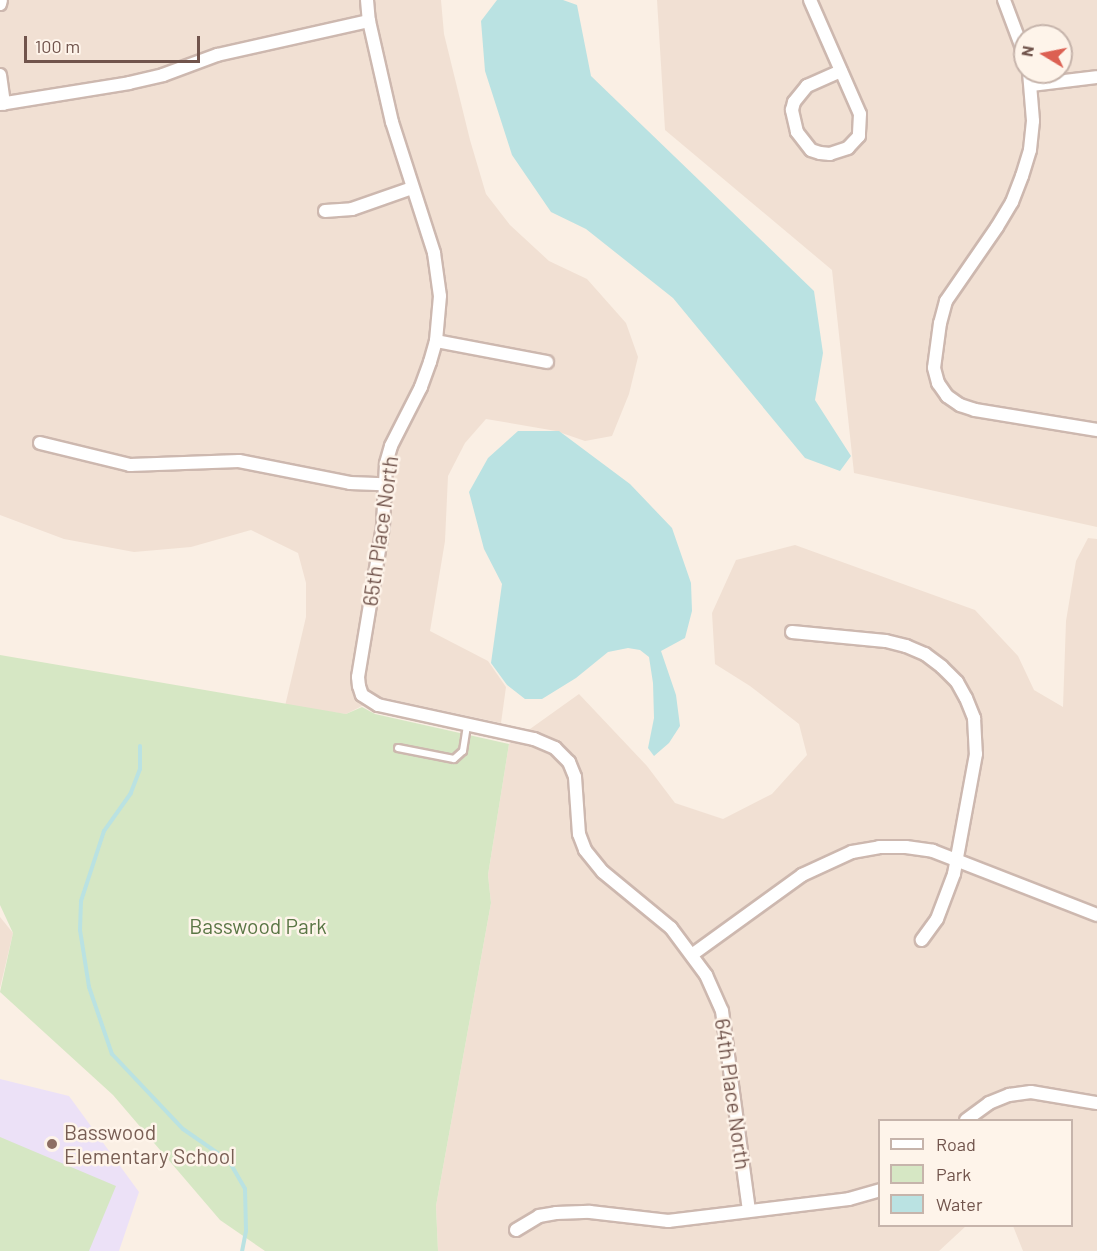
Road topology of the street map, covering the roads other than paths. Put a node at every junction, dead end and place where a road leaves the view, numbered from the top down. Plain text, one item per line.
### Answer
1 (367, 0) edge
2 (810, 0) edge
3 (1004, 0) edge
4 (369, 21) junction
5 (1013, 24) edge
6 (841, 71) junction
7 (0, 75) edge
8 (1097, 77) edge
9 (1031, 86) joint
10 (2, 104) edge
11 (412, 188) junction
12 (326, 211) dead end
13 (436, 341) junction
14 (547, 362) dead end
15 (1097, 430) edge
16 (40, 444) dead end
17 (383, 484) junction
18 (792, 632) dead end
19 (467, 725) junction
20 (398, 748) dead end
21 (578, 817) joint
22 (957, 859) junction
23 (1097, 915) edge
24 (922, 940) dead end
25 (693, 954) junction
26 (1097, 1103) edge
27 (967, 1119) edge
28 (878, 1190) edge
29 (749, 1210) junction
30 (516, 1230) dead end

1 - 4 street, 65th Place North
2 - 6 street
3 - 5 street
4 - 10 street
4 - 11 street, 65th Place North
6 - 6 street
7 - 10 street
8 - 9 street
9 - 15 street
11 - 12 street
11 - 13 street, 65th Place North
13 - 14 street
13 - 17 street, 65th Place North
16 - 17 street
17 - 19 street, 65th Place North
18 - 22 street
19 - 20 lane
19 - 21 street, 65th Place North
21 - 25 street, 64th Place North
22 - 23 street
22 - 24 street
22 - 25 street
25 - 29 street, 64th Place North
26 - 27 street
28 - 29 street
29 - 30 street

